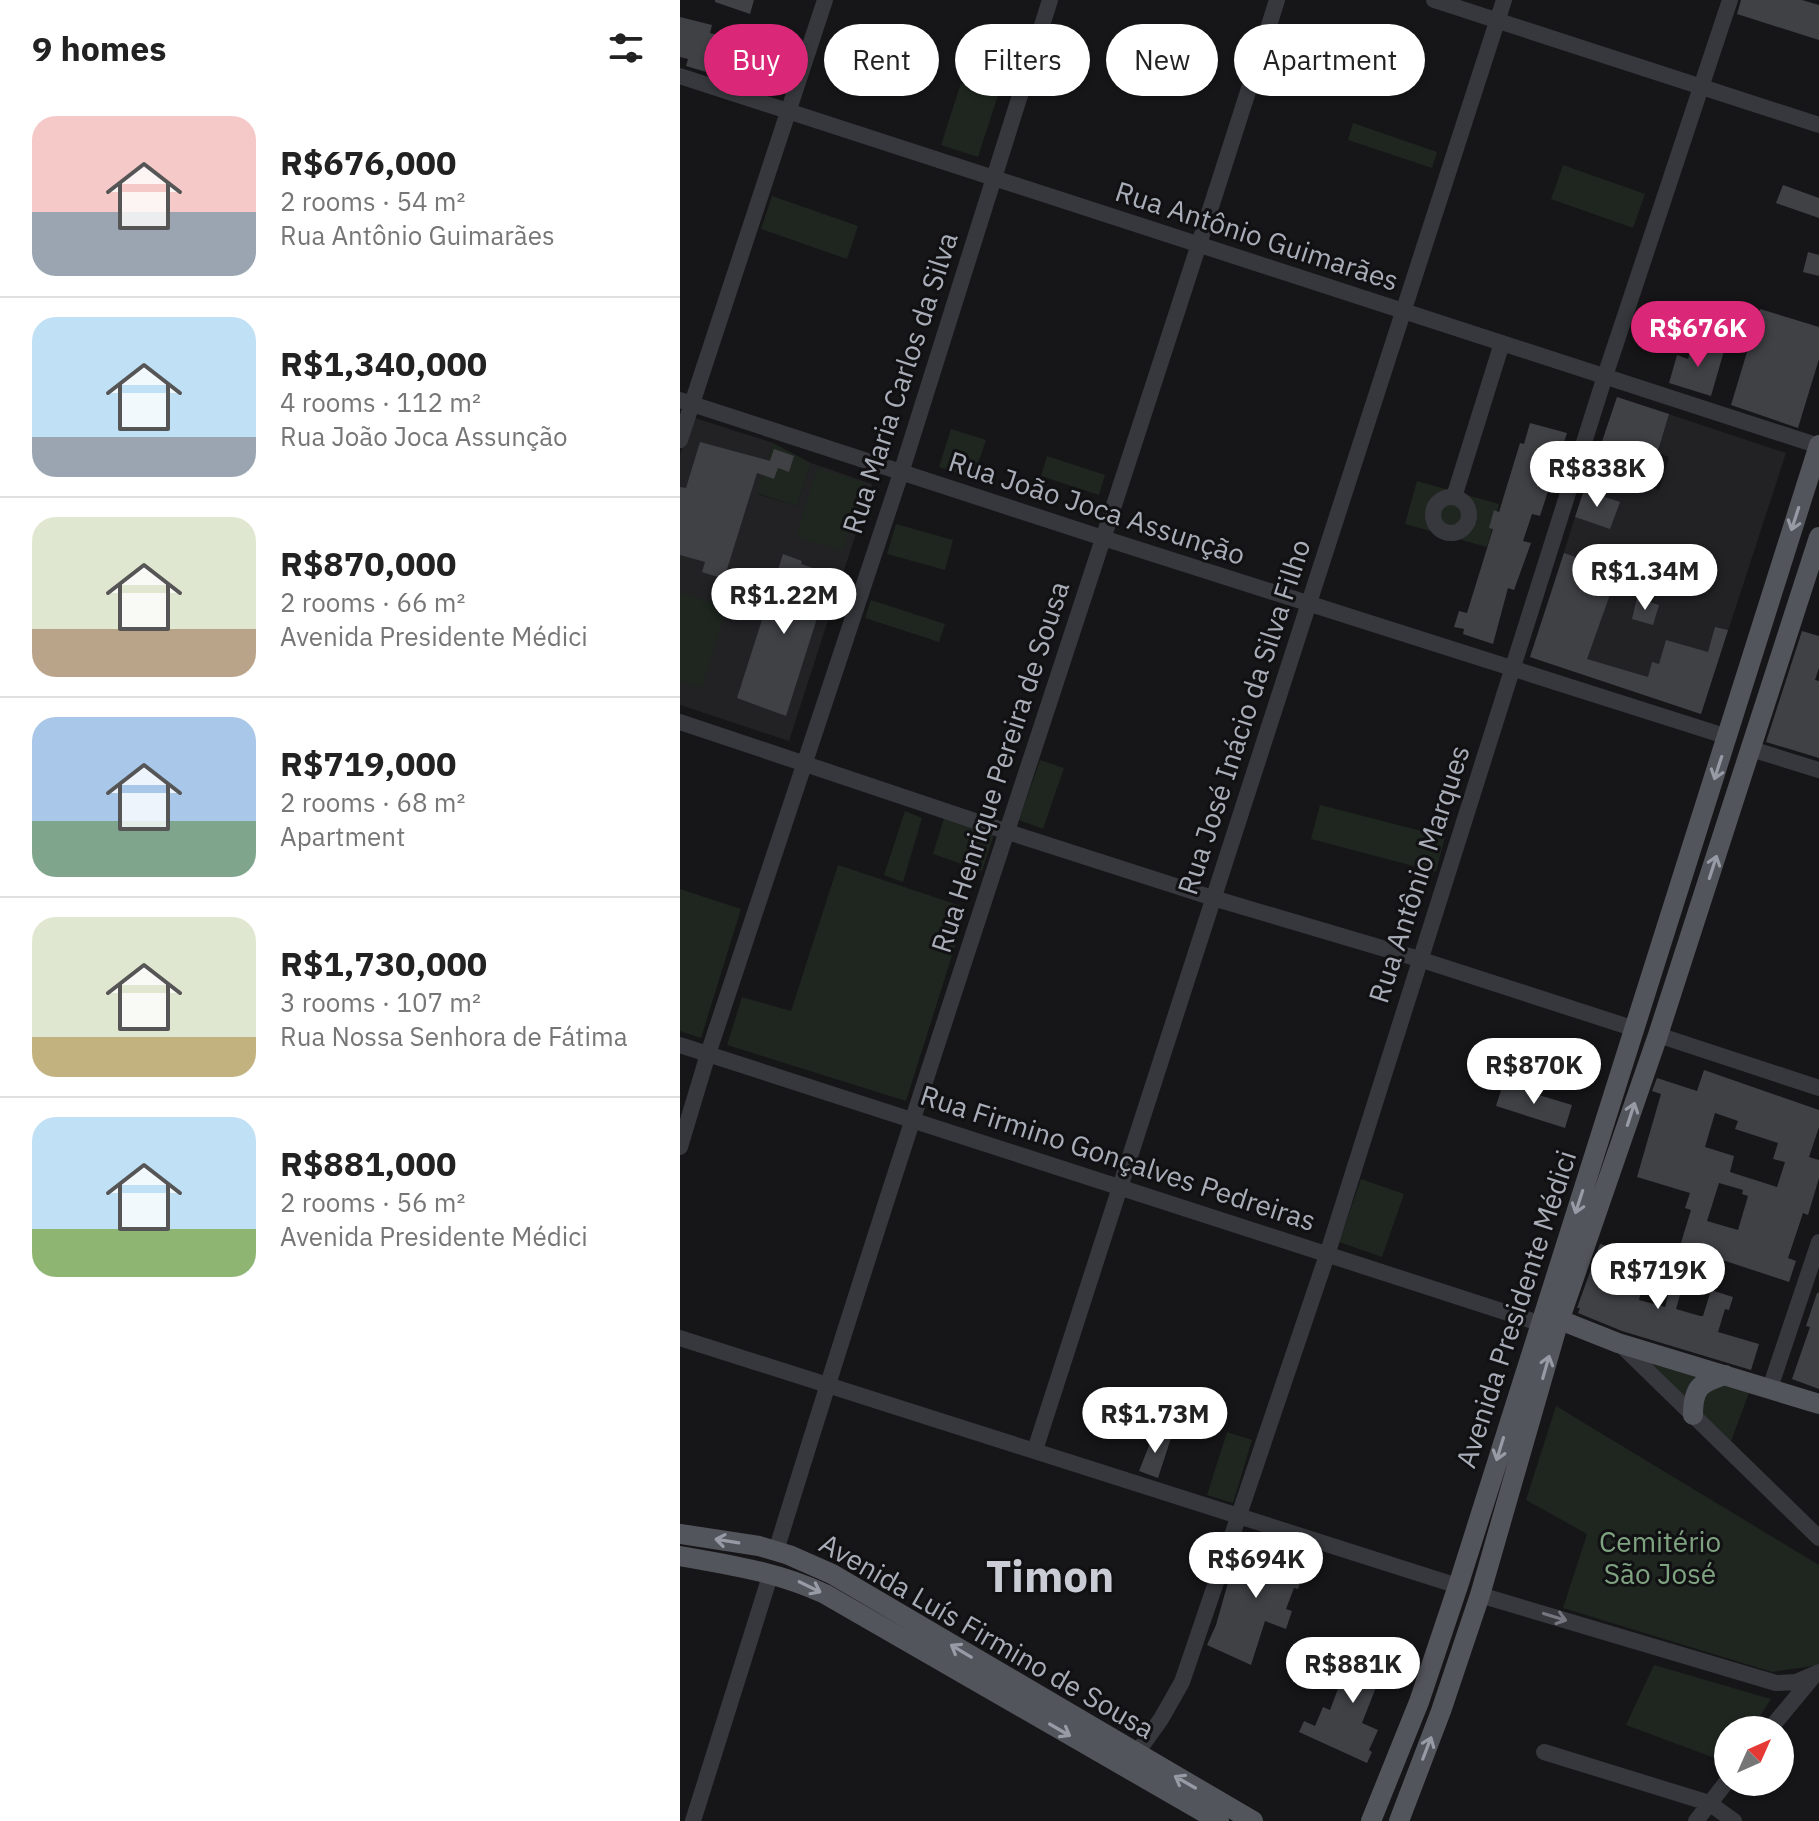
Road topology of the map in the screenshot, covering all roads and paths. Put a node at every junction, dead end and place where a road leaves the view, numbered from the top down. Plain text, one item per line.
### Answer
1 (825, 0) edge
2 (1050, 0) edge
3 (1277, 0) edge
4 (1434, 0) edge
5 (1504, 0) edge
6 (1730, 0) edge
7 (1497, 21) junction
8 (680, 76) edge
9 (1700, 87) junction
10 (787, 111) junction
11 (1819, 125) edge
12 (992, 177) junction
13 (1199, 246) junction
14 (1404, 311) junction
15 (1502, 343) junction
16 (1605, 376) junction
17 (686, 402) edge
18 (680, 440) edge
19 (1819, 445) edge
20 (901, 473) junction
21 (1454, 497) dead end
22 (1819, 537) edge
23 (1103, 538) junction
24 (1309, 603) junction
25 (1761, 623) junction
26 (1790, 632) junction
27 (1512, 668) junction
28 (680, 722) edge
29 (1728, 737) junction
30 (1751, 749) junction
31 (804, 762) junction
32 (1819, 770) edge
33 (1005, 831) junction
34 (1213, 898) junction
35 (1419, 959) junction
36 (1635, 1029) junction
37 (1658, 1035) junction
38 (680, 1045) edge
39 (708, 1054) junction
40 (1819, 1088) edge
41 (914, 1120) junction
42 (680, 1147) edge
43 (1589, 1173) junction
44 (1609, 1180) junction
45 (1119, 1188) junction
46 (1819, 1242) edge
47 (1327, 1255) junction
48 (1560, 1320) junction
49 (1539, 1323) junction
50 (680, 1338) edge
51 (1618, 1343) junction
52 (1725, 1375) junction
53 (827, 1385) junction
54 (1770, 1388) junction
55 (1819, 1404) edge
56 (1693, 1415) junction
57 (1035, 1450) junction
58 (1482, 1507) junction
59 (1505, 1514) junction
60 (1239, 1515) junction
61 (680, 1534) edge
62 (1819, 1538) edge
63 (776, 1551) junction
64 (680, 1556) edge
65 (771, 1573) junction
66 (1458, 1586) junction
67 (1480, 1595) junction
68 (903, 1628) junction
69 (1818, 1673) edge
70 (1419, 1702) junction
71 (1038, 1707) junction
72 (1441, 1711) junction
73 (1781, 1716) edge
74 (1544, 1752) dead end
75 (1136, 1754) junction
76 (1715, 1796) edge
77 (1709, 1803) junction
78 (680, 1818) edge
79 (692, 1821) edge
80 (1219, 1821) edge
81 (1253, 1821) edge
82 (1371, 1821) edge
83 (1399, 1821) edge
84 (1696, 1821) edge
85 (1734, 1821) edge

1 - 10 street
2 - 12 street, Rua Maria Carlos da Silva
3 - 13 street, Rua Henrique Pereira de Sousa
4 - 7 street
5 - 7 street, Rua José Inácio da Silva Filho
6 - 9 street, Rua Antônio Marques
7 - 9 street
7 - 14 street, Rua José Inácio da Silva Filho
8 - 10 street, Rua Antônio Guimarães
9 - 11 street
9 - 16 street, Rua Antônio Marques
10 - 12 street, Rua Antônio Guimarães
10 - 17 street
12 - 13 street, Rua Antônio Guimarães
12 - 20 street, Rua Maria Carlos da Silva
13 - 14 street, Rua Antônio Guimarães
13 - 23 street, Rua Henrique Pereira de Sousa
14 - 15 street, Rua Antônio Guimarães
14 - 24 street, Rua José Inácio da Silva Filho
15 - 16 street, Rua Antônio Guimarães
15 - 21 street
16 - 19 street, Rua Antônio Guimarães
16 - 27 street, Rua Antônio Marques
17 - 18 street
17 - 20 street, Rua João Joca Assunção
19 -> 25 main road, Avenida Presidente Médici
20 - 23 street, Rua João Joca Assunção
20 - 31 street, Rua Maria Carlos da Silva
22 - 26 main road, Avenida Presidente Médici
23 - 24 street, Rua João Joca Assunção
23 - 33 street, Rua Henrique Pereira de Sousa
24 - 27 street, Rua João Joca Assunção
24 - 34 street, Rua José Inácio da Silva Filho
25 - 26 main road
25 - 29 main road, Avenida Presidente Médici
26 - 30 main road, Avenida Presidente Médici
27 - 29 street, Rua João Joca Assunção
27 - 35 street, Rua Antônio Marques
28 - 31 street
29 -> 36 main road, Avenida Presidente Médici
30 - 32 street
37 -> 30 main road, Avenida Presidente Médici
31 - 33 street
31 - 39 street, Rua Maria Carlos da Silva
33 - 34 street
33 - 41 street, Rua Henrique Pereira de Sousa
34 - 35 street
34 - 45 street, Rua José Inácio da Silva Filho
35 - 36 street
35 - 47 street, Rua Antônio Marques
36 - 43 main road, Avenida Presidente Médici
37 - 40 street
44 -> 37 main road, Avenida Presidente Médici
38 - 39 street, Rua Firmino Gonçalves Pedreiras
39 - 41 street, Rua Firmino Gonçalves Pedreiras
39 - 42 street, Rua Maria Carlos da Silva
41 - 45 street, Rua Firmino Gonçalves Pedreiras
41 - 53 street, Rua Henrique Pereira de Sousa
43 - 44 main road
43 -> 49 main road, Avenida Presidente Médici
44 - 48 main road, Avenida Presidente Médici
45 - 47 street, Rua Firmino Gonçalves Pedreiras
45 - 57 street, Rua José Inácio da Silva Filho
46 - 54 street
47 - 49 street, Rua Firmino Gonçalves Pedreiras
47 - 60 street, Rua Antônio Marques
48 - 51 main road
59 -> 48 main road, Avenida Presidente Médici
49 -> 58 main road, Avenida Presidente Médici
50 - 53 street
51 - 52 main road
51 - 56 street
52 - 54 main road
52 - 56 main road
53 - 57 street
53 - 63 street, Rua Henrique Pereira de Sousa
54 - 55 main road
56 - 62 street
57 - 60 street
58 - 59 main road
58 - 66 main road, Avenida Presidente Médici
59 - 67 main road, Avenida Presidente Médici
60 - 66 street
60 - 75 street, Rua Antônio Marques
63 -> 61 main road, Avenida Luís Firmino de Sousa
63 - 68 main road, Avenida Luís Firmino de Sousa
64 - 65 main road, Avenida Luís Firmino de Sousa
65 -> 68 main road, Avenida Luís Firmino de Sousa
65 - 79 street
66 - 70 main road, Avenida Presidente Médici
67 -> 69 street
67 - 72 main road, Avenida Presidente Médici
68 - 71 main road, Avenida Luís Firmino de Sousa
69 - 73 street
70 - 72 main road
70 - 82 main road, Avenida Presidente Médici
71 - 75 main road, Avenida Luís Firmino de Sousa
71 -> 80 main road, Avenida Luís Firmino de Sousa
83 -> 72 main road, Avenida Presidente Médici
74 - 77 street
81 -> 75 main road, Avenida Luís Firmino de Sousa
76 - 77 street
77 - 84 street
77 - 85 street
78 - 79 street

